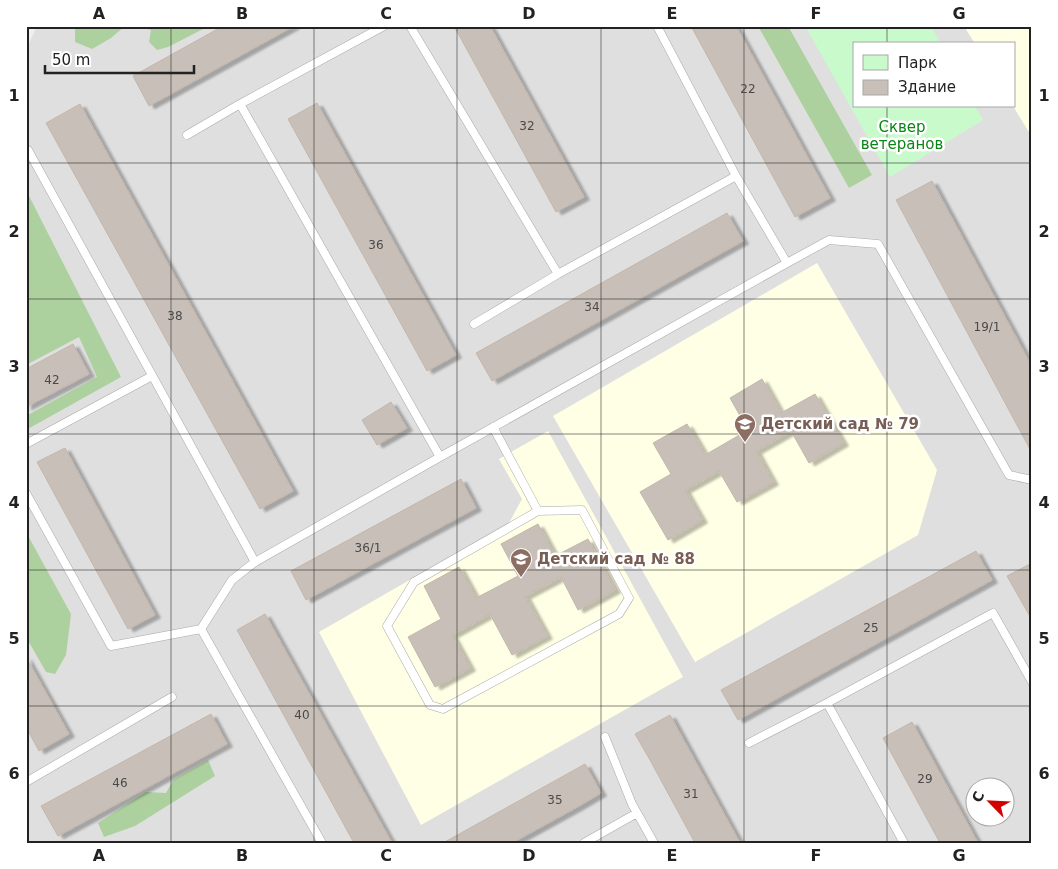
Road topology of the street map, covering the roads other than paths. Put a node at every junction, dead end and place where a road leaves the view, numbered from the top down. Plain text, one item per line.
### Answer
1 (384, 26) edge
2 (410, 26) edge
3 (657, 26) edge
4 (240, 104) junction
5 (187, 135) dead end
6 (26, 149) edge
7 (736, 176) junction
8 (787, 263) junction
9 (558, 274) junction
10 (474, 324) dead end
11 (152, 376) junction
12 (493, 427) junction
13 (26, 444) edge
14 (440, 457) junction
15 (1032, 480) edge
16 (26, 493) edge
17 (538, 511) junction
18 (255, 562) junction
19 (201, 629) junction
20 (1032, 682) edge
21 (172, 697) dead end
22 (827, 704) junction
23 (605, 738) dead end
24 (749, 743) dead end
25 (26, 782) edge
26 (637, 813) junction
27 (322, 843) edge
28 (584, 843) edge
29 (654, 843) edge
30 (904, 843) edge

1 - 4 lane
2 - 9 lane
3 - 7 lane
4 - 5 lane
4 - 14 lane
6 - 11 lane
7 - 8 lane
7 - 9 lane
8 - 12 lane
8 - 15 lane
9 - 10 lane
11 - 13 lane
11 - 18 lane
12 - 14 lane
12 - 17 lane
14 - 18 lane
16 - 19 lane
17 - 17 lane
18 - 19 lane
19 - 27 lane
20 - 22 lane
21 - 25 lane
22 - 24 lane
22 - 30 lane
23 - 26 lane
26 - 28 lane
26 - 29 lane

